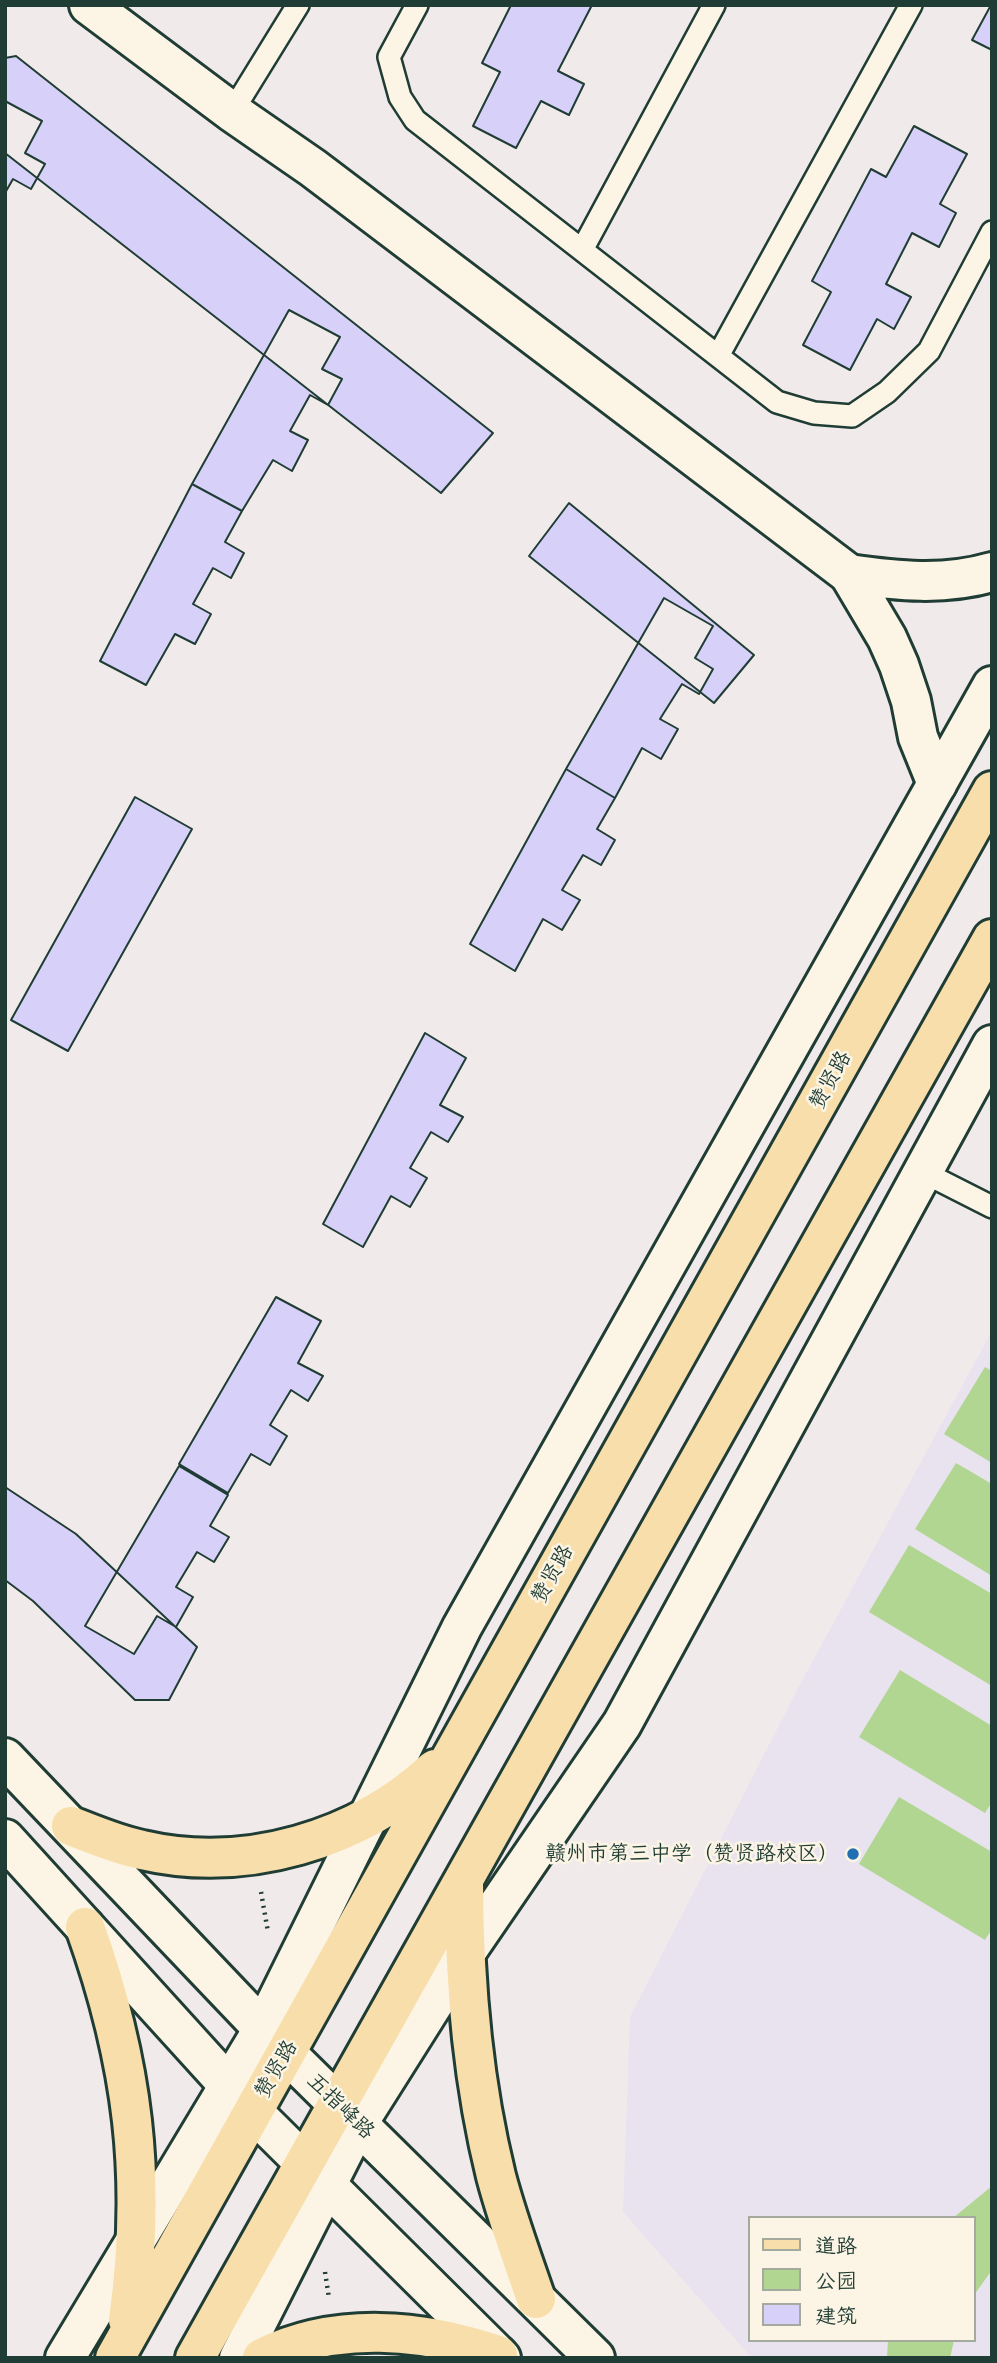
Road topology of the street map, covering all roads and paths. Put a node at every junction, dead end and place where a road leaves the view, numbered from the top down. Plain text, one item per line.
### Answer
1 (89, 5) edge
2 (298, 5) edge
3 (417, 5) edge
4 (714, 5) edge
5 (911, 5) edge
6 (232, 112) junction
7 (992, 232) edge
8 (582, 250) junction
9 (718, 356) junction
10 (992, 572) edge
11 (849, 574) junction
12 (992, 686) edge
13 (937, 784) junction
14 (992, 791) edge
15 (992, 939) edge
16 (992, 1045) edge
17 (923, 1172) junction
18 (992, 1207) edge
19 (452, 1753) junction
20 (5, 1758) edge
21 (369, 1816) junction
22 (71, 1826) junction
23 (5, 1839) edge
24 (464, 1881) junction
25 (85, 1927) junction
26 (464, 1955) junction
27 (275, 2041) junction
28 (241, 2099) junction
29 (348, 2113) junction
30 (314, 2175) junction
31 (137, 2238) junction
32 (536, 2299) junction
33 (120, 2349) edge
34 (500, 2356) edge
35 (65, 2358) edge
36 (195, 2358) edge
37 (239, 2358) edge
38 (262, 2358) edge
39 (595, 2358) edge

1 - 6 street
2 - 6 lane
3 - 8 lane
4 - 8 lane
5 - 9 lane
6 - 11 street
7 - 9 lane
8 - 9 lane
10 - 11 street
11 - 13 street
12 - 13 street
13 - 21 street
14 - 19 main road, 赞贤路
15 - 24 main road
16 - 17 street
17 - 18 lane
17 - 26 street
19 - 21 main road
19 - 27 main road, 赞贤路
20 - 22 street, 五指峰路
21 - 22 main road
21 - 27 street
22 - 27 street, 五指峰路
23 - 25 street
24 - 26 main road
24 - 29 main road
25 - 28 street
25 - 31 main road
26 - 29 street
26 - 32 main road
27 - 28 main road, 赞贤路
27 - 29 street, 五指峰路
28 - 30 street
28 - 31 street
28 - 33 main road, 赞贤路
29 - 30 main road
29 - 32 street, 五指峰路
30 - 34 street
30 - 36 main road
30 - 37 street
31 - 33 main road
31 - 35 street
32 - 39 street, 五指峰路
34 - 38 main road

